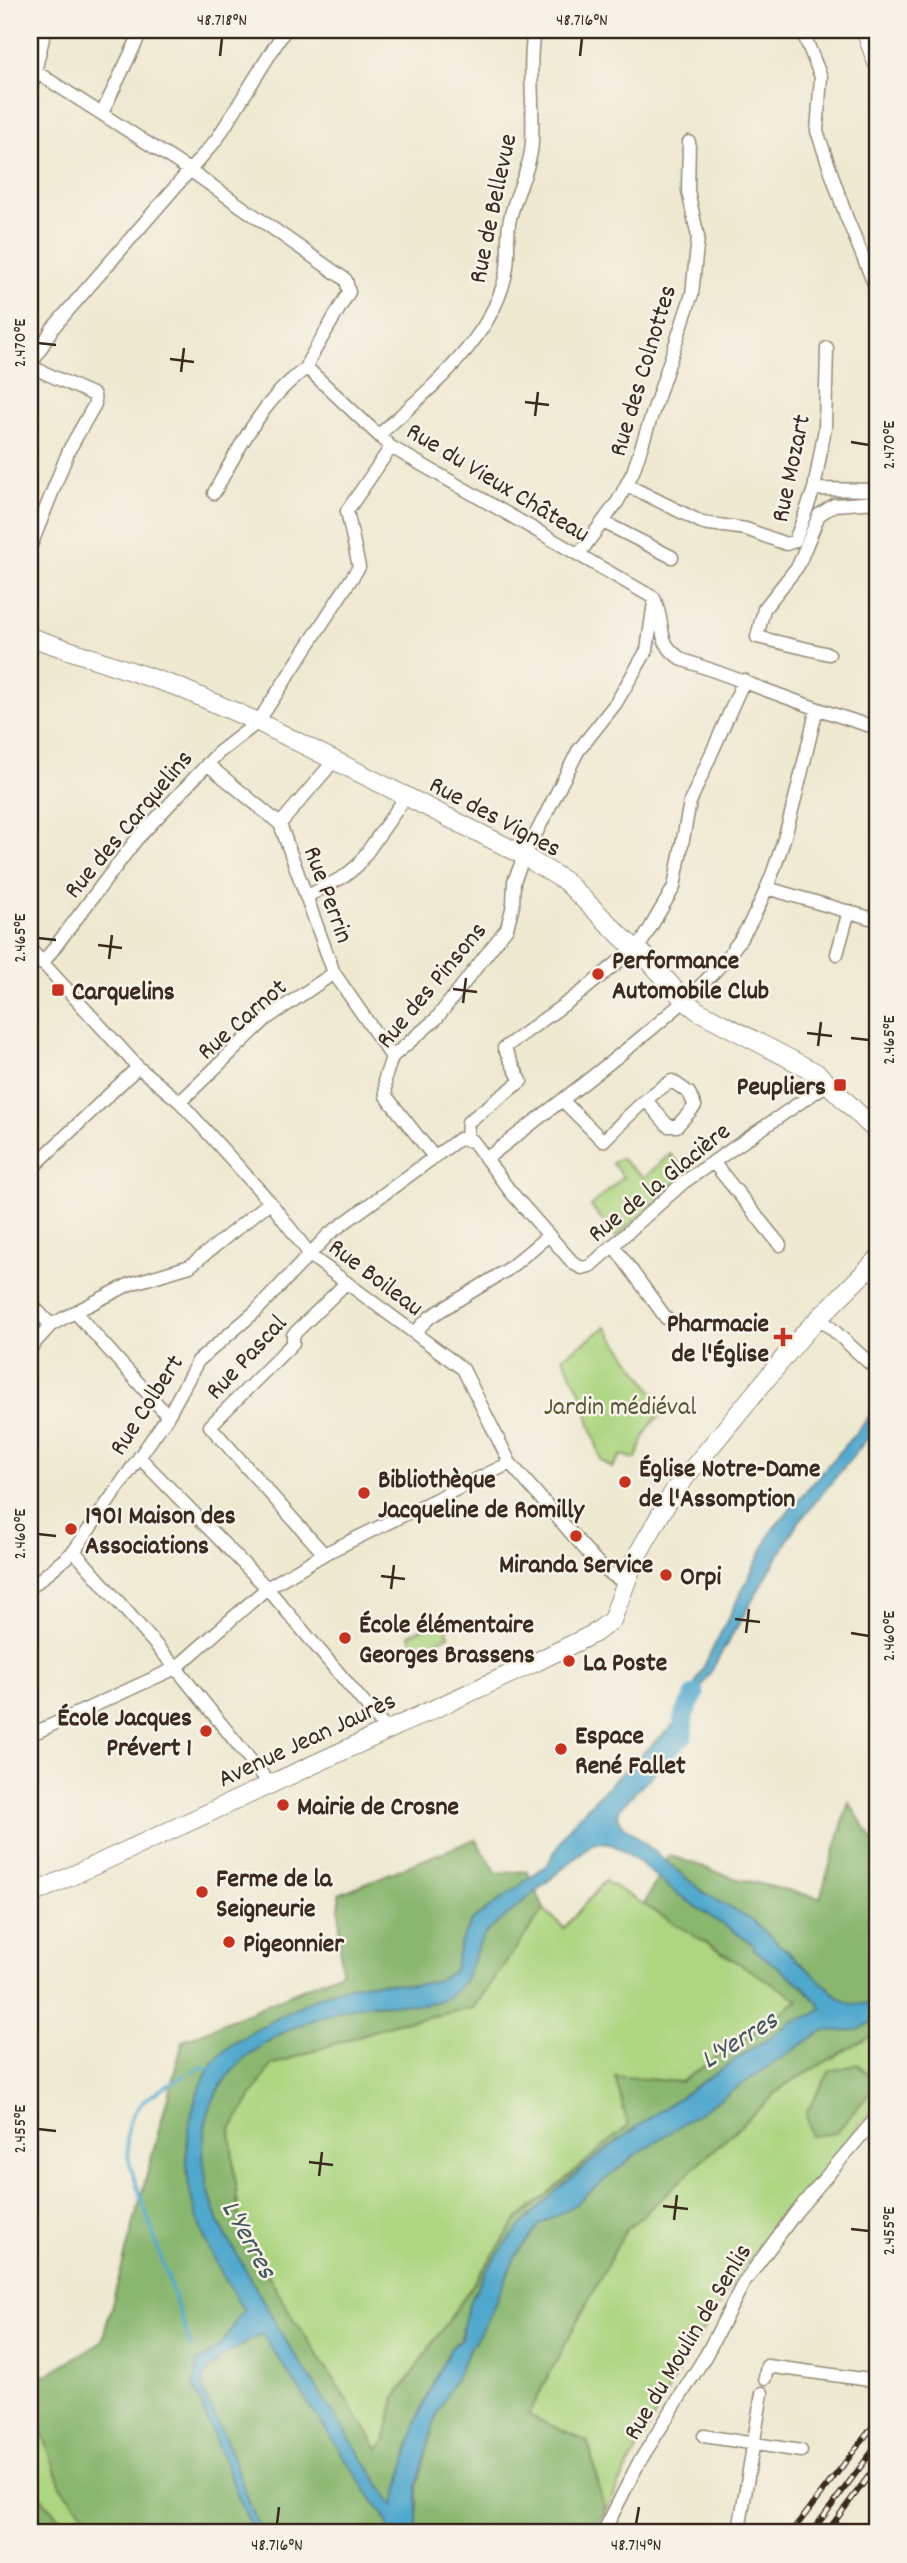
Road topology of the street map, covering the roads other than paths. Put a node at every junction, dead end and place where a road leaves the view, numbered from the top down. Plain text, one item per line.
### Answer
1 (45, 30) edge
2 (142, 30) edge
3 (285, 30) edge
4 (534, 30) edge
5 (802, 30) edge
6 (865, 30) edge
7 (877, 63) edge
8 (32, 70) edge
9 (30, 92) edge
10 (102, 113) junction
11 (689, 142) dead end
12 (191, 171) junction
13 (877, 291) edge
14 (827, 348) dead end
15 (307, 368) junction
16 (380, 434) junction
17 (391, 447) junction
18 (627, 485) junction
19 (814, 489) junction
20 (877, 490) edge
21 (214, 493) dead end
22 (877, 502) edge
23 (603, 522) junction
24 (30, 548) edge
25 (579, 554) junction
26 (672, 557) dead end
27 (654, 598) junction
28 (30, 637) edge
29 (829, 654) dead end
30 (744, 680) junction
31 (817, 709) junction
32 (258, 722) junction
33 (877, 728) edge
34 (333, 762) junction
35 (207, 764) junction
36 (405, 797) junction
37 (281, 824) junction
38 (524, 857) junction
39 (767, 888) junction
40 (306, 897) junction
41 (849, 911) junction
42 (877, 920) edge
43 (636, 948) junction
44 (30, 949) edge
45 (837, 954) dead end
46 (42, 964) junction
47 (334, 973) junction
48 (684, 1000) junction
49 (392, 1057) junction
50 (138, 1067) junction
51 (827, 1084) junction
52 (562, 1100) junction
53 (646, 1100) dead end
54 (180, 1102) junction
55 (877, 1132) edge
56 (467, 1138) junction
57 (434, 1157) junction
58 (486, 1159) junction
59 (713, 1163) junction
60 (30, 1170) edge
61 (270, 1202) junction
62 (549, 1235) junction
63 (613, 1245) junction
64 (780, 1245) dead end
65 (308, 1253) junction
66 (877, 1260) edge
67 (345, 1284) junction
68 (30, 1303) edge
69 (75, 1312) junction
70 (819, 1317) junction
71 (666, 1318) dead end
72 (51, 1325) junction
73 (414, 1333) junction
74 (30, 1348) edge
75 (877, 1370) edge
76 (168, 1416) junction
77 (139, 1457) junction
78 (510, 1463) junction
79 (597, 1544) dead end
80 (74, 1551) junction
81 (324, 1554) junction
82 (592, 1557) junction
83 (627, 1584) junction
84 (30, 1588) edge
85 (267, 1588) junction
86 (176, 1668) junction
87 (386, 1729) junction
88 (30, 1735) edge
89 (269, 1783) junction
90 (30, 1895) edge
91 (877, 2117) edge
92 (765, 2378) dead end
93 (877, 2381) edge
94 (762, 2393) dead end
95 (704, 2436) dead end
96 (753, 2444) junction
97 (801, 2451) dead end
98 (603, 2533) edge
99 (734, 2533) edge

1 - 8 street
2 - 10 street
3 - 12 street
4 - 16 street, Rue de Bellevue
5 - 13 street
6 - 7 street
8 - 9 street
8 - 10 street
10 - 12 street
11 - 18 street, Rue des Colnottes
12 - 15 street
12 - 24 street
14 - 19 street, Rue Mozart
15 - 16 street, Rue du Vieux Château
15 - 21 street
16 - 17 street, Rue du Vieux Château
17 - 25 street, Rue du Vieux Château
17 - 32 street, Rue des Carquelins
18 - 19 street, Rue Mozart
18 - 23 street, Rue des Colnottes
19 - 20 street
22 - 29 street
23 - 25 street, Rue des Colnottes
23 - 26 street
25 - 27 street, Rue du Vieux Château
27 - 30 street
27 - 38 street, Rue des Pinsons
28 - 32 street, Rue des Vignes
30 - 31 street
30 - 43 street
31 - 33 street
31 - 39 street
32 - 34 street, Rue des Vignes
32 - 35 street, Rue des Carquelins
34 - 36 street, Rue des Vignes
34 - 37 street
35 - 37 street, Rue Perrin
35 - 46 street, Rue des Carquelins
36 - 38 street, Rue des Vignes
36 - 40 street
37 - 40 street, Rue Perrin
38 - 43 street, Rue des Vignes
38 - 49 street, Rue des Pinsons
39 - 41 street
39 - 48 street
40 - 47 street, Rue Perrin
41 - 42 street
41 - 45 street
43 - 48 street, Rue des Vignes
43 - 56 street
44 - 46 street, Rue Boileau
46 - 50 street, Rue Boileau
47 - 49 street, Rue Perrin
47 - 54 street, Rue Carnot
48 - 51 street, Rue des Vignes
48 - 52 street
49 - 57 street, Rue des Pinsons
50 - 54 street, Rue Boileau
50 - 60 street
51 - 55 street, Rue des Vignes
51 - 59 street, Rue de la Glacière
52 - 53 street
52 - 58 street
54 - 61 street, Rue Boileau
56 - 57 street
56 - 58 street, Rue de la Glacière
57 - 65 street
58 - 62 street, Rue de la Glacière
59 - 63 street, Rue de la Glacière
59 - 64 street
61 - 65 street, Rue Boileau
61 - 69 street
62 - 63 street, Rue de la Glacière
62 - 73 street
63 - 71 street
65 - 67 street, Rue Boileau
65 - 76 street, Rue Colbert
66 - 70 street, Avenue Jean Jaurès
67 - 73 street, Rue Boileau
67 - 81 street, Rue Pascal
68 - 72 street
69 - 72 street
69 - 76 street
70 - 75 street
70 - 83 street, Avenue Jean Jaurès
72 - 74 street
73 - 78 street, Rue Boileau
76 - 77 street, Rue Colbert
77 - 80 street, Rue Colbert
77 - 85 street
78 - 81 street
78 - 82 street, Rue Boileau
79 - 82 street
80 - 84 street, Rue Colbert
80 - 86 street
81 - 85 street
82 - 83 street, Rue Boileau
83 - 87 street, Avenue Jean Jaurès
85 - 86 street
85 - 87 street
86 - 88 street
86 - 89 street
87 - 89 street, Avenue Jean Jaurès
89 - 90 street, Avenue Jean Jaurès
91 - 98 street, Rue du Moulin de Senlis
92 - 93 street
94 - 96 street
95 - 96 street
96 - 97 street
96 - 99 street

